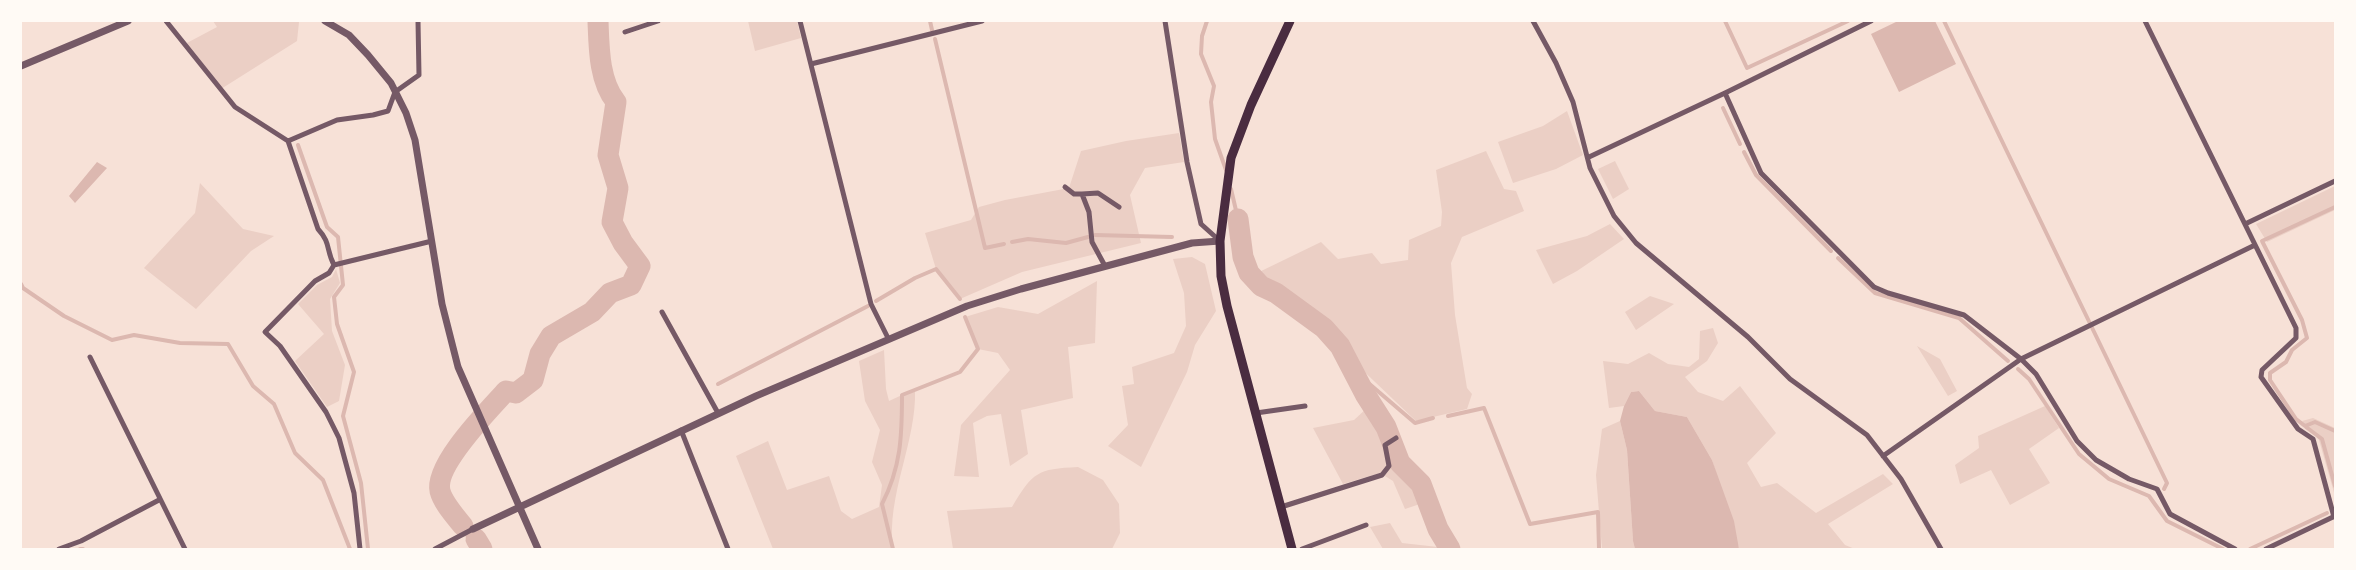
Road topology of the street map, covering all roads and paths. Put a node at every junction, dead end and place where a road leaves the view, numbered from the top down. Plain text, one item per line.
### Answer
1 (128, 21) edge
2 (166, 21) edge
3 (325, 21) edge
4 (418, 21) edge
5 (658, 21) edge
6 (800, 21) edge
7 (982, 21) edge
8 (1165, 21) edge
9 (1290, 21) edge
10 (1533, 21) edge
11 (1871, 21) edge
12 (2145, 21) edge
13 (625, 32) dead end
14 (811, 64) junction
15 (21, 66) edge
16 (395, 92) junction
17 (1725, 93) junction
18 (288, 141) junction
19 (1589, 157) junction
20 (2335, 181) edge
21 (1065, 187) dead end
22 (1082, 194) junction
23 (1119, 207) dead end
24 (2245, 224) junction
25 (432, 241) junction
26 (1220, 241) junction
27 (2255, 245) junction
28 (334, 265) junction
29 (1105, 266) junction
30 (662, 312) dead end
31 (888, 338) junction
32 (90, 357) dead end
33 (2021, 359) junction
34 (1305, 406) dead end
35 (718, 413) junction
36 (1257, 413) junction
37 (681, 430) junction
38 (1396, 438) dead end
39 (1883, 456) junction
40 (159, 500) junction
41 (518, 506) junction
42 (1281, 507) junction
43 (2335, 516) edge
44 (1366, 525) dead end
45 (473, 529) joint
46 (59, 549) edge
47 (185, 549) edge
48 (360, 549) edge
49 (435, 549) edge
50 (538, 549) edge
51 (728, 549) edge
52 (1292, 549) edge
53 (1302, 549) edge
54 (1941, 549) edge
55 (2235, 549) edge
56 (2266, 549) edge

1 - 15 street
2 - 18 street
3 - 16 street
4 - 16 street
5 - 13 street
6 - 14 street
7 - 14 street
8 - 26 street
9 - 26 main road
10 - 19 street
11 - 17 street
12 - 24 street
14 - 31 street
16 - 18 street
16 - 25 street
17 - 19 street
17 - 33 street
18 - 28 street
19 - 39 street
20 - 24 street
21 - 22 street
22 - 23 street
22 - 29 street
24 - 27 street
25 - 28 street
25 - 41 street
26 - 29 street
26 - 36 main road
27 - 33 street
27 - 43 street
28 - 48 street
29 - 31 street
30 - 35 street
31 - 35 street
32 - 40 street
33 - 39 street
33 - 55 street
34 - 36 street
35 - 37 street
36 - 42 main road
37 - 41 street
37 - 51 street
38 - 42 street
39 - 54 street
40 - 46 street
40 - 47 street
41 - 45 street
41 - 50 street
42 - 52 main road
43 - 56 street
44 - 53 street
45 - 49 street

